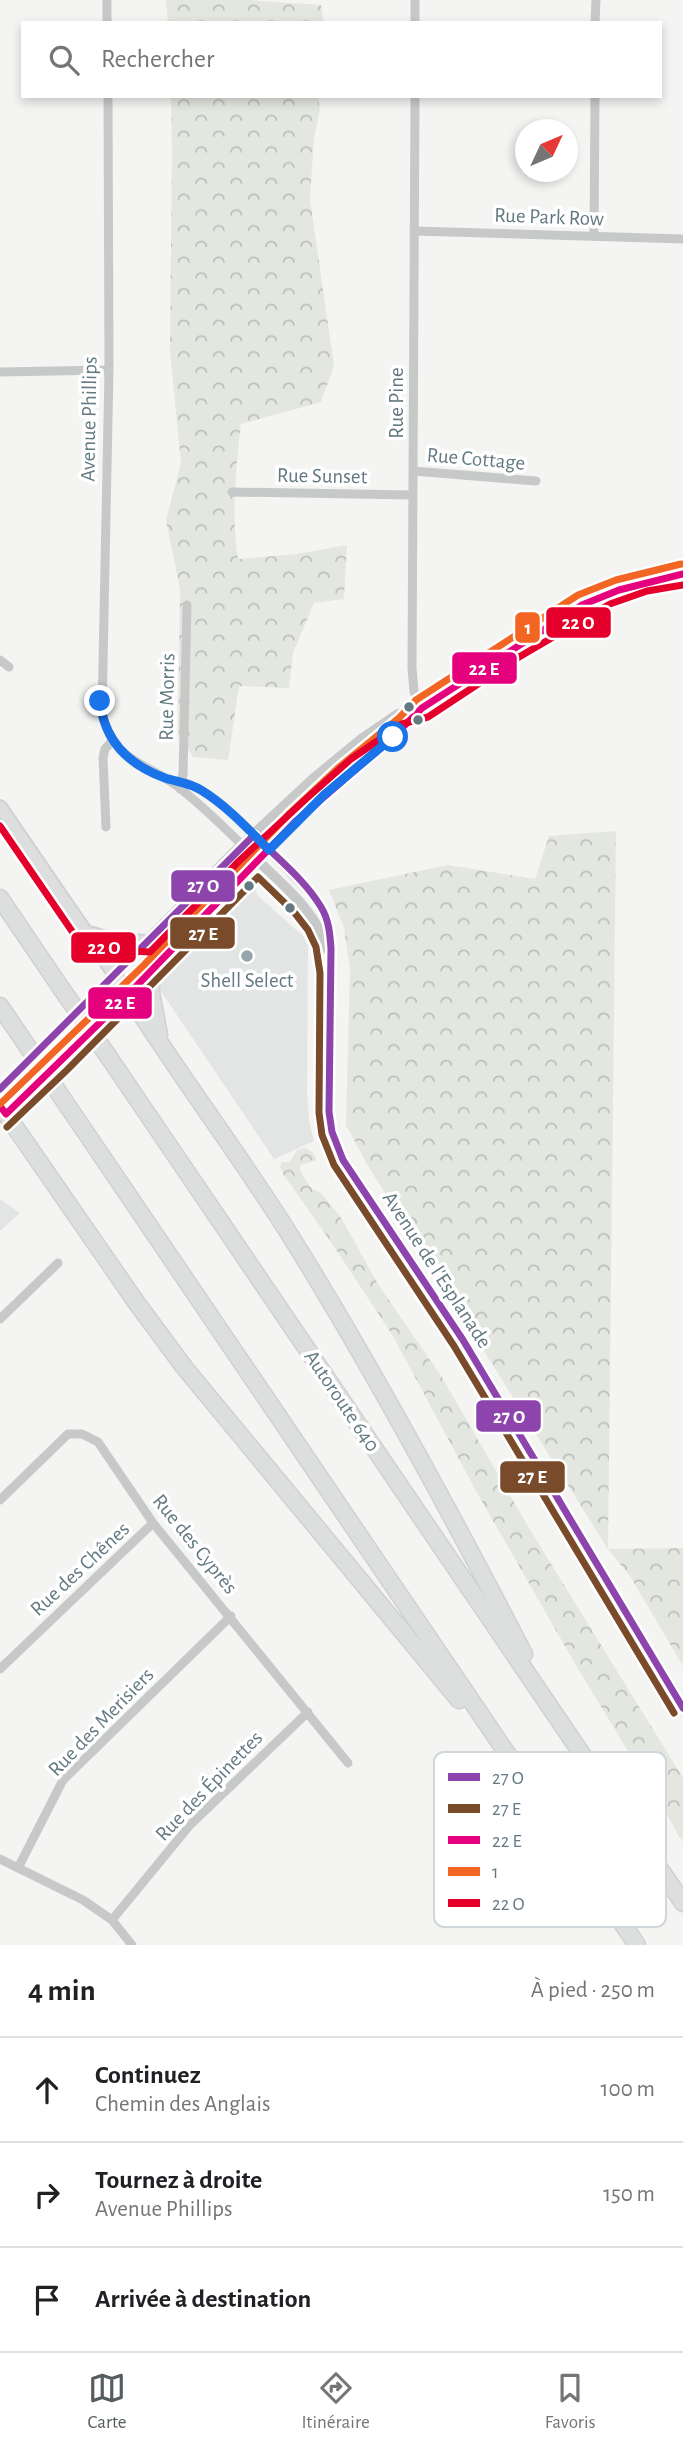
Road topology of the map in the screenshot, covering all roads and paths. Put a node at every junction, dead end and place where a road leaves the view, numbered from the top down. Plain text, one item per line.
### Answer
1 (107, 0) edge
2 (415, 0) edge
3 (596, 0) edge
4 (107, 21) edge
5 (415, 21) edge
6 (595, 21) edge
7 (108, 98) edge
8 (415, 98) edge
9 (595, 98) edge
10 (414, 231) junction
11 (594, 236) junction
12 (683, 239) edge
13 (108, 370) junction
14 (0, 372) edge
15 (413, 471) junction
16 (536, 481) dead end
17 (232, 492) dead end
18 (412, 495) junction
19 (683, 574) edge
20 (187, 605) dead end
21 (0, 660) edge
22 (9, 667) dead end
23 (422, 708) junction
24 (112, 741) junction
25 (181, 785) junction
26 (0, 807) edge
27 (106, 827) dead end
28 (254, 835) junction
29 (242, 845) junction
30 (269, 850) junction
31 (258, 862) junction
32 (0, 898) edge
33 (85, 932) junction
34 (146, 942) junction
35 (151, 972) junction
36 (331, 972) junction
37 (114, 975) junction
38 (128, 994) junction
39 (0, 1006) edge
40 (160, 1043) junction
41 (0, 1090) edge
42 (2, 1113) edge
43 (58, 1262) dead end
44 (0, 1319) edge
45 (0, 1500) edge
46 (153, 1523) junction
47 (230, 1616) junction
48 (0, 1669) edge
49 (683, 1708) edge
50 (308, 1712) junction
51 (557, 1718) junction
52 (502, 1752) edge
53 (505, 1752) edge
54 (580, 1752) edge
55 (348, 1763) dead end
56 (0, 1859) edge
57 (18, 1868) junction
58 (666, 1878) edge
59 (683, 1903) edge
60 (112, 1920) junction
61 (625, 1927) edge
62 (132, 1945) edge
63 (637, 1945) edge

1 - 4 street
2 - 5 street
3 - 6 street
7 - 13 street, Avenue Phillips
8 - 10 street, Rue Pine
9 - 11 street
10 - 11 street, Rue Park Row
10 - 15 street, Rue Pine
11 - 12 street, Rue Park Row
13 - 14 street
13 - 24 street, Avenue Phillips
15 - 16 street, Rue Cottage
15 - 18 street, Rue Pine
17 - 18 street, Rue Sunset
18 - 23 street, Rue Pine
19 - 23 street
20 - 25 street, Rue Morris
21 - 22 street
23 - 28 street
23 - 30 street
24 - 25 street
24 - 27 street
25 - 28 street
25 - 29 street
26 - 33 main road
28 - 29 street
28 - 30 street, Avenue de l'Esplanade
29 - 31 street, Avenue de l'Esplanade
29 - 34 street
30 - 31 street
30 - 36 street, Avenue de l'Esplanade
31 - 35 street
31 - 36 street, Avenue de l'Esplanade
32 - 51 highway, Autoroute 640, bridge
33 - 34 main road
33 - 37 main road
34 - 37 street
35 - 38 street
35 - 40 highway
36 - 49 street, Avenue de l'Esplanade
37 - 38 main road
37 - 41 street
38 - 40 highway
38 - 42 street
39 - 53 highway, bridge
40 - 51 highway
42 - 52 highway
43 - 44 street
45 - 46 street, Rue des Cyprès
46 - 47 street, Rue des Cyprès
46 - 48 street, Rue des Chênes
47 - 50 street, Rue des Cyprès
47 - 57 street, Rue des Merisiers
50 - 55 street, Rue des Cyprès
50 - 60 street, Rue des Épinettes
51 - 54 highway, Autoroute 640
56 - 57 street
57 - 60 street
58 - 59 highway, Autoroute 640
60 - 62 street
61 - 63 highway

